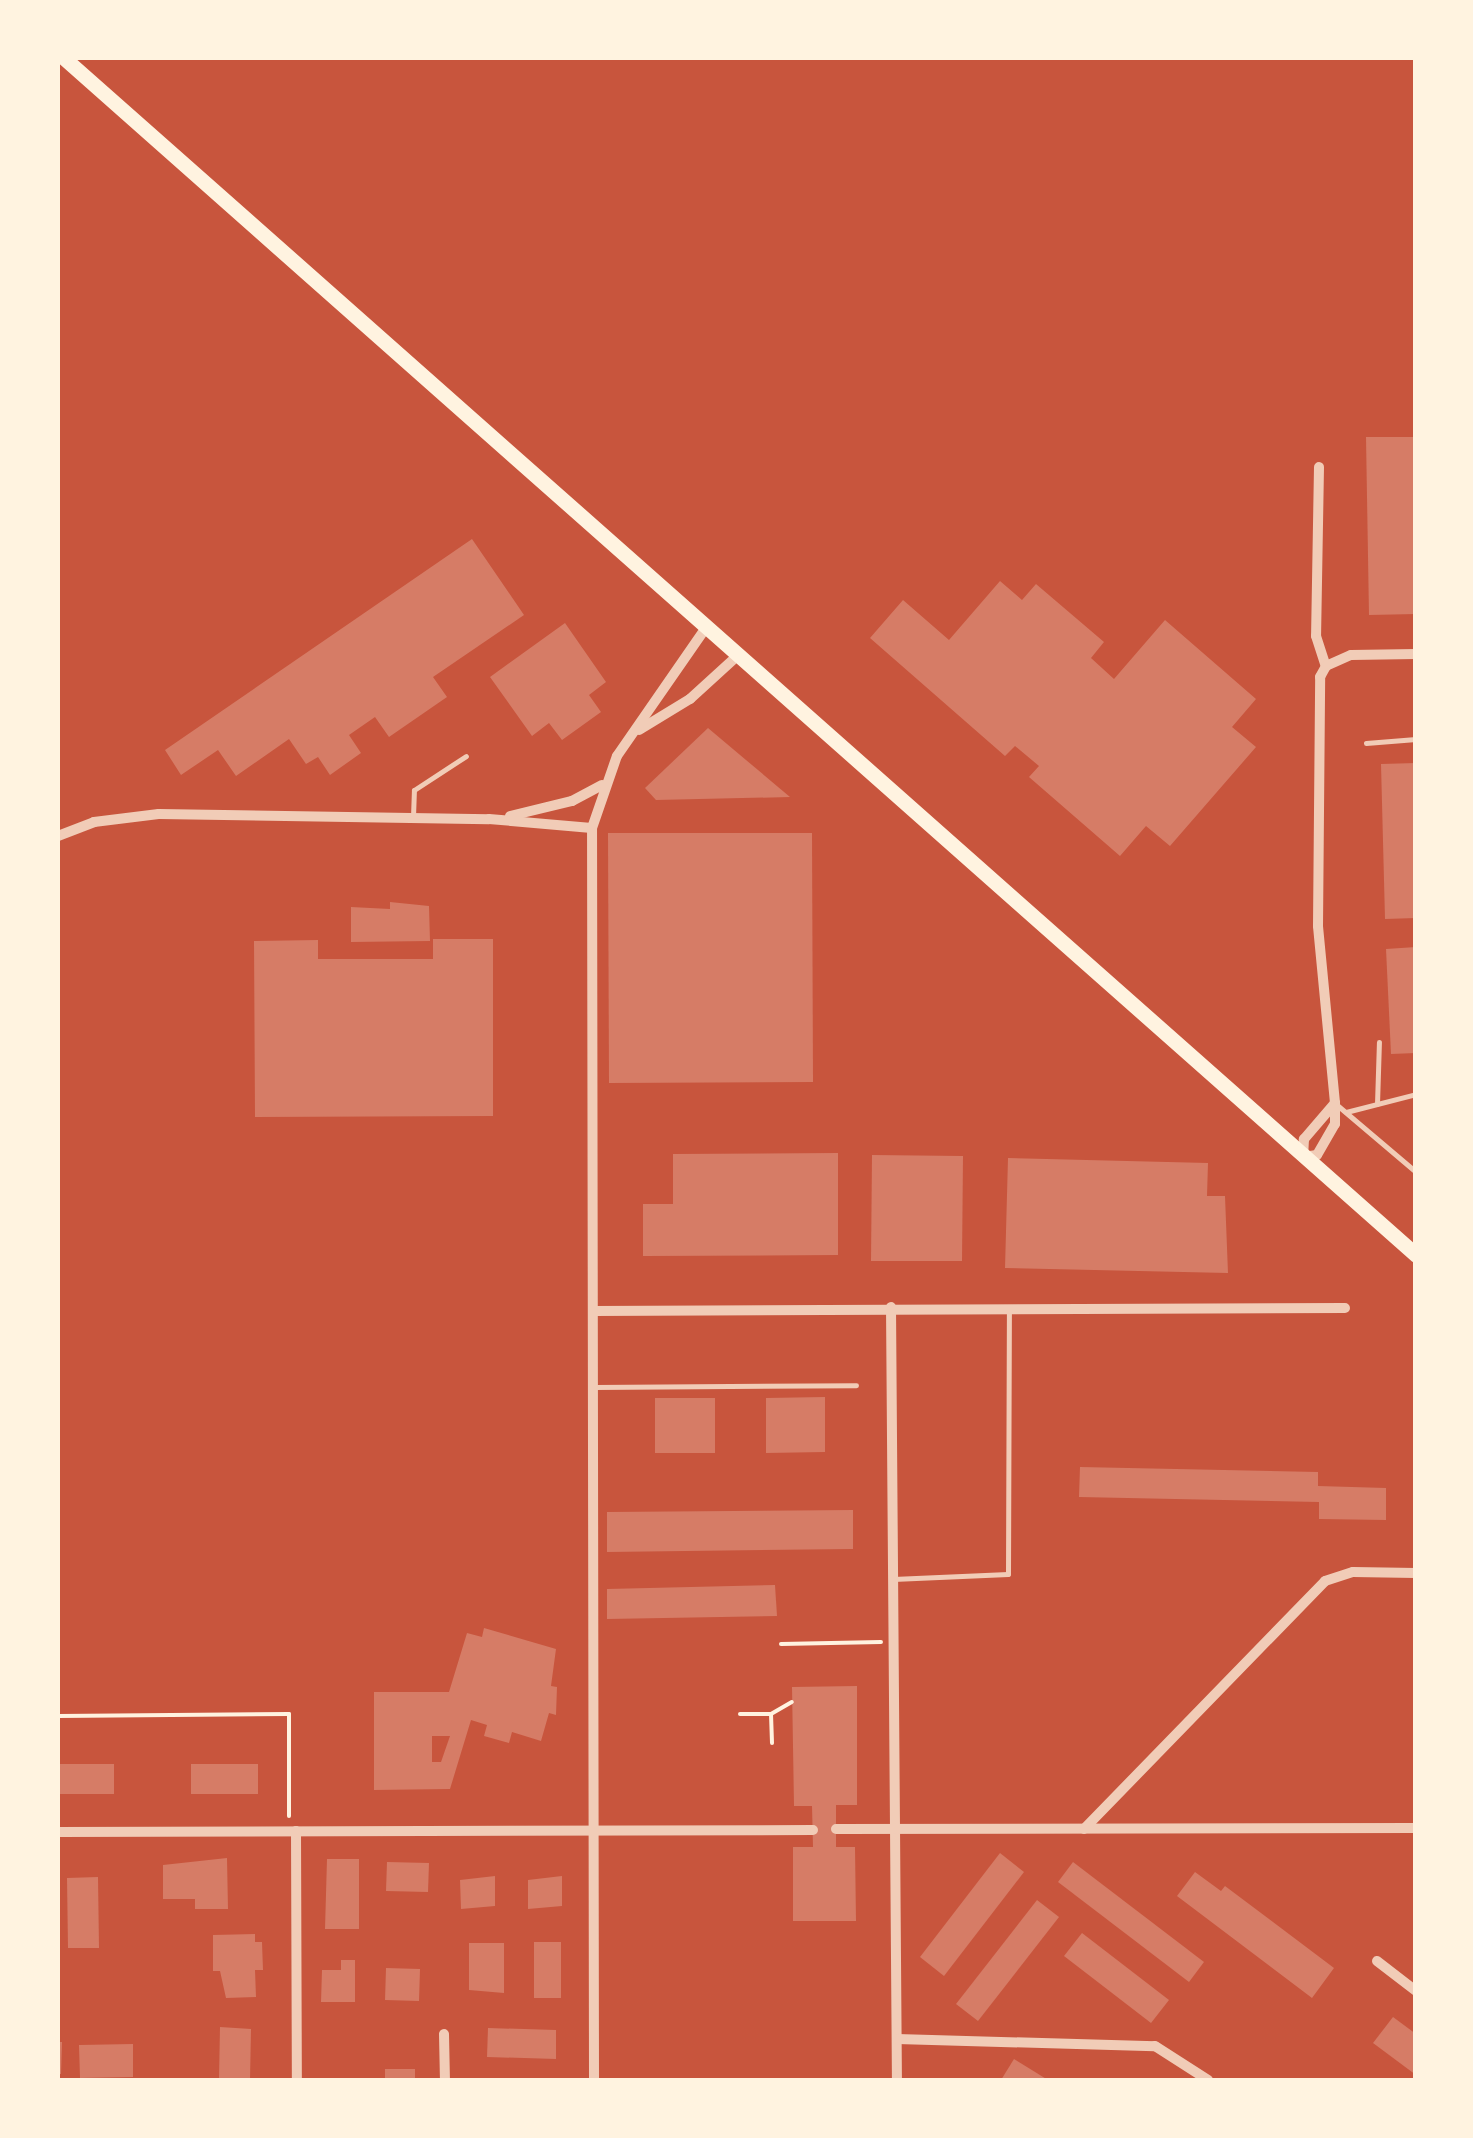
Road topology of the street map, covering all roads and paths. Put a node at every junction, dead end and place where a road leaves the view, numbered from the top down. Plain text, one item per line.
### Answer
1 (64, 58) edge
2 (1320, 467) dead end
3 (706, 629) junction
4 (1416, 654) edge
5 (736, 658) junction
6 (1326, 666) junction
7 (638, 731) junction
8 (1416, 739) edge
9 (1366, 743) dead end
10 (466, 756) dead end
11 (602, 785) junction
12 (413, 818) junction
13 (489, 818) junction
14 (592, 828) junction
15 (58, 836) edge
16 (1379, 1042) dead end
17 (1416, 1094) edge
18 (1335, 1103) junction
19 (1377, 1104) junction
20 (1346, 1112) junction
21 (1303, 1157) junction
22 (1416, 1172) edge
23 (1416, 1254) edge
24 (891, 1307) junction
25 (1010, 1308) junction
26 (1345, 1308) dead end
27 (593, 1310) junction
28 (856, 1385) dead end
29 (594, 1387) junction
30 (1416, 1572) edge
31 (893, 1579) junction
32 (894, 1641) junction
33 (781, 1644) dead end
34 (792, 1702) dead end
35 (740, 1714) dead end
36 (771, 1714) junction
37 (58, 1716) edge
38 (772, 1743) dead end
39 (590, 1826) junction
40 (1416, 1828) edge
41 (836, 1829) dead end
42 (895, 1829) junction
43 (1084, 1829) junction
44 (813, 1830) dead end
45 (292, 1831) junction
46 (58, 1832) edge
47 (1377, 1960) dead end
48 (1416, 1991) edge
49 (444, 2034) dead end
50 (897, 2038) junction
51 (297, 2080) edge
52 (444, 2080) edge
53 (594, 2080) edge
54 (897, 2080) edge
55 (1208, 2080) edge

1 - 3 main road
2 - 6 street
3 - 5 main road
3 - 7 street
4 - 6 street
5 - 7 street
5 - 21 main road
6 - 18 street
7 - 11 street
8 - 9 lane
10 - 12 lane
11 - 13 street
11 - 14 street
12 - 13 street
12 - 15 street
13 - 14 street
14 - 27 street
16 - 19 lane
17 - 19 lane
18 - 20 lane
18 - 21 street
18 - 21 street
19 - 20 lane
20 - 22 lane
21 - 23 main road
24 - 25 street
24 - 27 street
24 - 31 street
25 - 26 street
25 - 31 lane
27 - 29 street
28 - 29 lane
29 - 39 street
30 - 43 street
31 - 32 street
32 - 33 path
32 - 42 street
34 - 36 path
35 - 36 path
36 - 38 path
37 - 45 path
39 - 44 street
39 - 45 street
39 - 53 street
40 - 43 street
41 - 42 street
42 - 43 street
42 - 50 street
45 - 46 street
45 - 51 street
47 - 48 street
49 - 52 street
50 - 54 street
50 - 55 street

